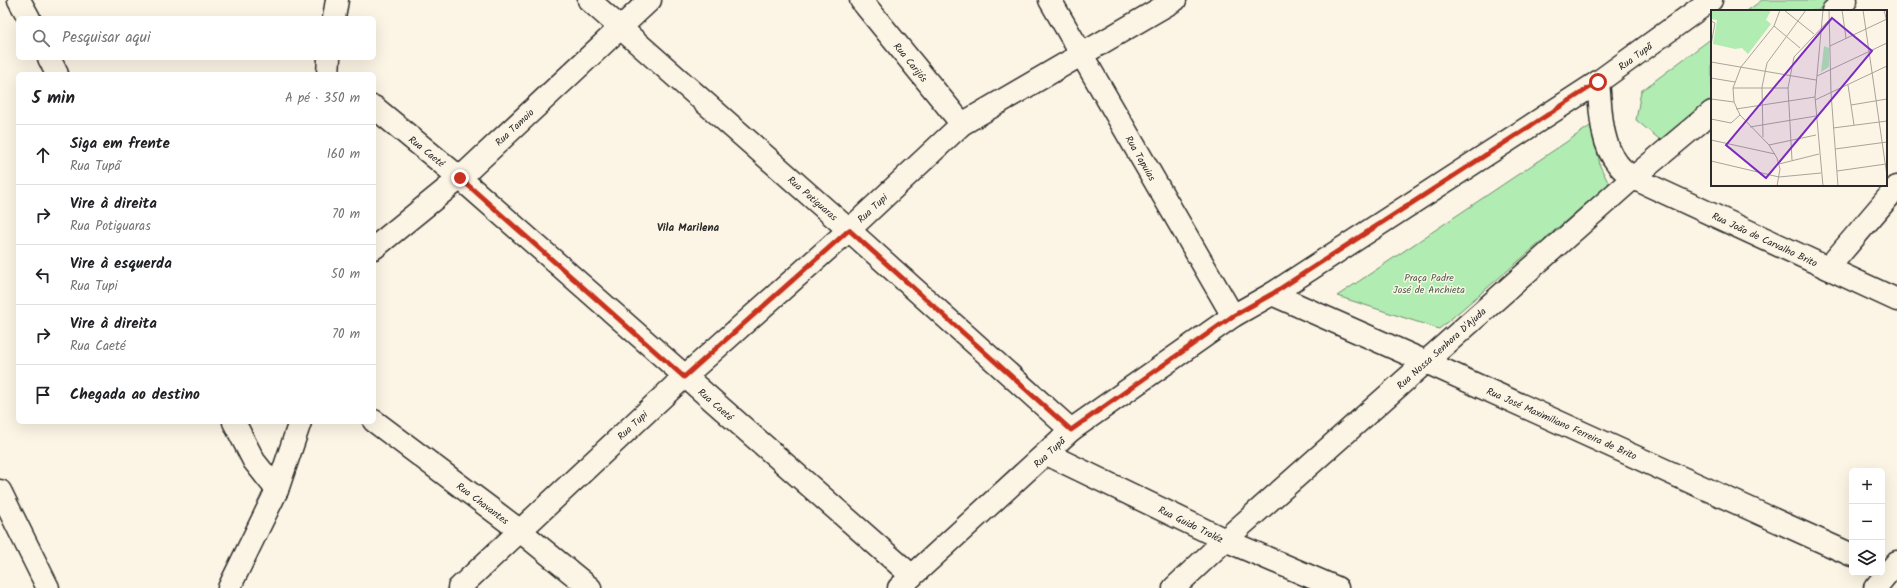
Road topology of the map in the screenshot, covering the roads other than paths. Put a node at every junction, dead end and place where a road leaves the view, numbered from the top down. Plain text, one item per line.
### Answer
1 (20, 0) edge
2 (336, 0) edge
3 (589, 0) edge
4 (650, 0) edge
5 (861, 0) edge
6 (1050, 0) edge
7 (1175, 0) edge
8 (1711, 0) edge
9 (1846, 0) edge
10 (1834, 10) edge
11 (28, 16) edge
12 (334, 16) edge
13 (620, 28) junction
14 (1081, 55) junction
15 (50, 60) edge
16 (56, 72) edge
17 (1598, 82) junction
18 (376, 109) edge
19 (1711, 113) edge
20 (962, 124) junction
21 (460, 178) junction
22 (1633, 178) junction
23 (1897, 187) edge
24 (849, 230) junction
25 (376, 246) edge
26 (1828, 268) junction
27 (1272, 294) junction
28 (1897, 300) edge
29 (1233, 316) junction
30 (1426, 362) junction
31 (684, 377) junction
32 (376, 423) edge
33 (235, 424) edge
34 (299, 424) edge
35 (1071, 430) junction
36 (1047, 454) junction
37 (277, 490) junction
38 (0, 491) edge
39 (519, 530) junction
40 (1225, 540) junction
41 (1849, 554) edge
42 (1891, 569) edge
43 (905, 582) edge
44 (48, 588) edge
45 (229, 588) edge
46 (459, 588) edge
47 (590, 588) edge
48 (1174, 588) edge
49 (1337, 588) edge
50 (1875, 588) edge

1 - 11 street
2 - 12 street
3 - 13 street, Rua Potiguaras
4 - 13 street, Rua Tamoio
5 - 20 street, Rua Carijós
6 - 14 street, Rua Tapuias
7 - 14 street, Rua Tupi
8 - 17 street, Rua Tupã
9 - 10 street
13 - 21 street, Rua Tamoio
13 - 24 street, Rua Potiguaras
14 - 20 street, Rua Tupi
14 - 29 street, Rua Tapuias
15 - 16 street
17 - 22 street, Rua João de Carvalho Brito
17 - 27 street, Rua Tupã
18 - 21 street, Rua Caeté
19 - 22 street, Rua Nossa Senhora D'Ajuda
20 - 24 street, Rua Tupi
21 - 25 street, Rua Tamoio
21 - 31 street, Rua Caeté
22 - 26 street, Rua João de Carvalho Brito
22 - 30 street, Rua Nossa Senhora D'Ajuda
23 - 26 street
24 - 31 street, Rua Tupi
24 - 35 street, Rua Potiguaras
26 - 28 street, Rua João de Carvalho Brito
27 - 29 street, Rua Tupã
27 - 30 street, Rua José Maximiliano Ferreira de Brito
29 - 35 street, Rua Tupã
30 - 40 street, Rua Nossa Senhora D'Ajuda
30 - 41 street, Rua José Maximiliano Ferreira de Brito
31 - 39 street, Rua Tupi
31 - 43 street, Rua Caeté
32 - 39 street, Rua Chavantes
33 - 37 street
34 - 37 street
35 - 36 street, Rua Tupã
36 - 40 street, Rua Guido Troléz
36 - 43 street, Rua Tupã
37 - 45 street
38 - 44 street
39 - 46 street, Rua Tupi
39 - 47 street, Rua Chavantes
40 - 48 street, Rua Nossa Senhora D'Ajuda
40 - 49 street, Rua Guido Troléz
42 - 50 street

